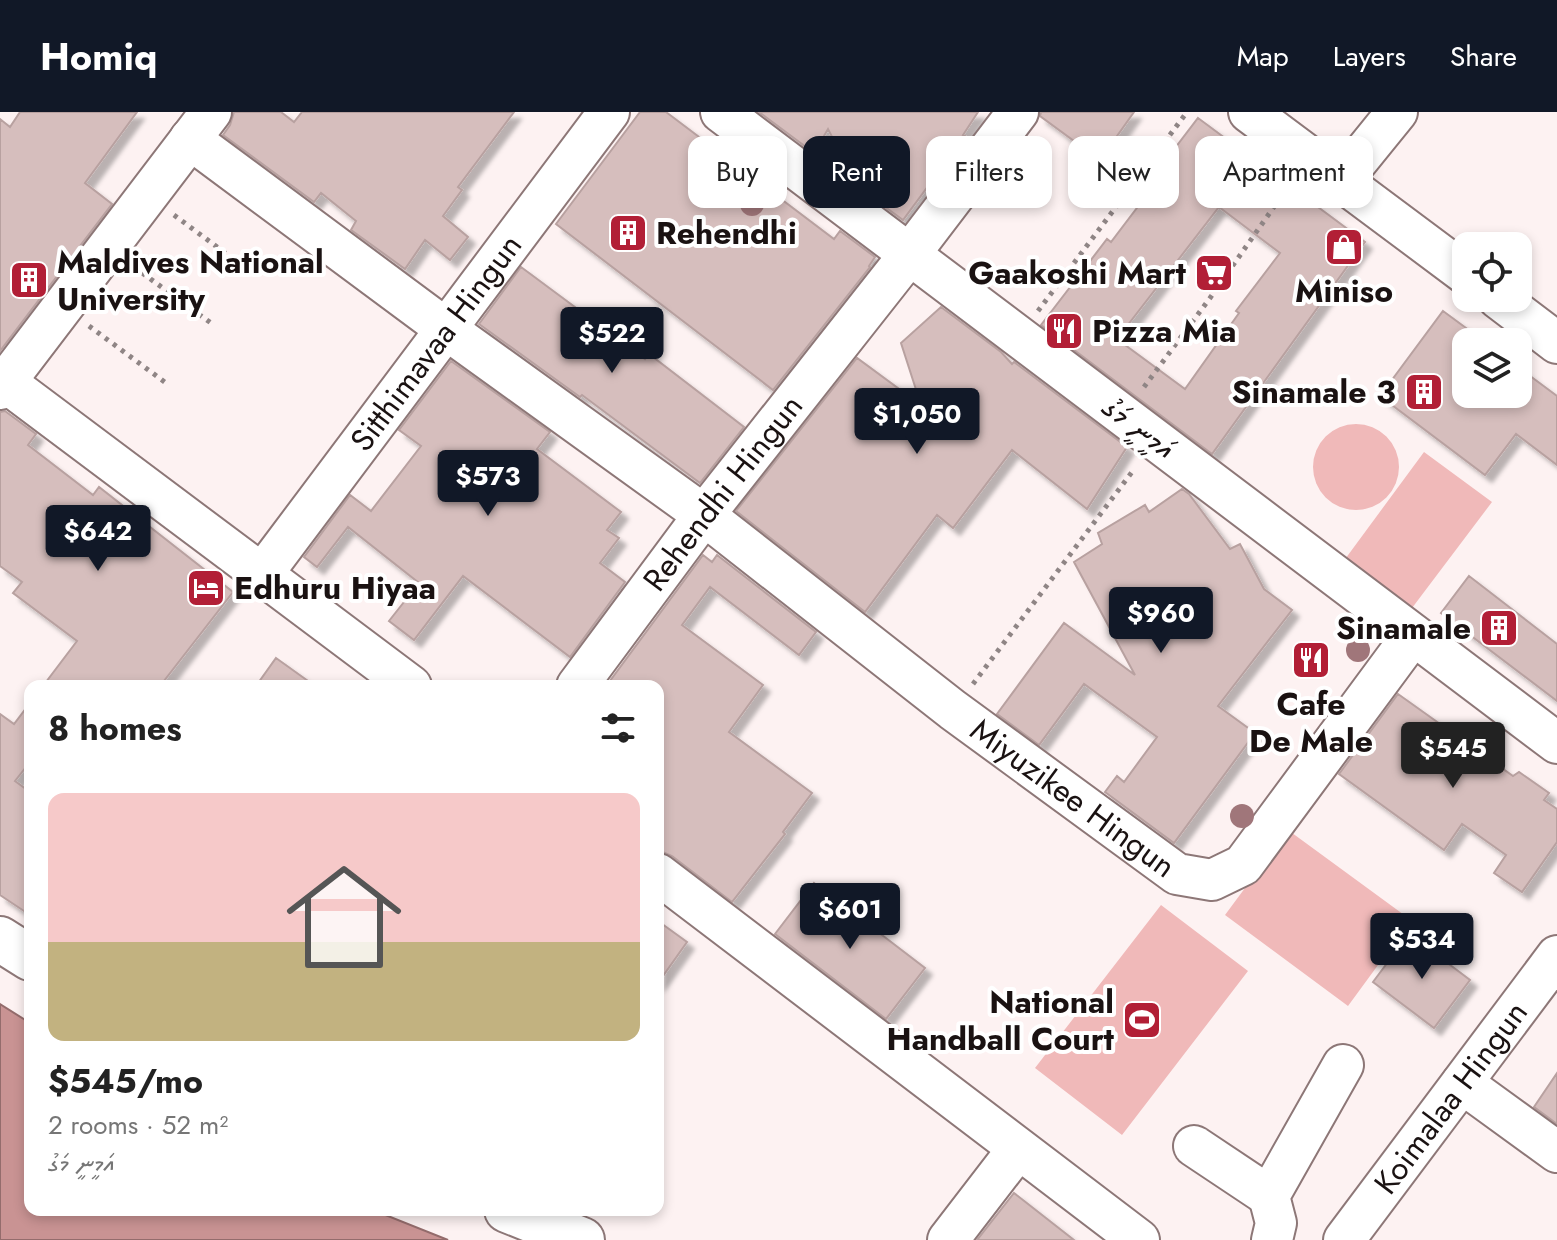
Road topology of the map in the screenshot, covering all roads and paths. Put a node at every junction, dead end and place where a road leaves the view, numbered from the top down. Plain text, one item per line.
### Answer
1 (609, 112) edge
2 (721, 112) edge
3 (1018, 112) edge
4 (1187, 112) edge
5 (1249, 112) edge
6 (1397, 112) edge
7 (200, 126) edge
8 (1281, 136) edge
9 (1373, 142) edge
10 (147, 196) junction
11 (1373, 205) edge
12 (1273, 208) edge
13 (108, 247) junction
14 (909, 255) junction
15 (1452, 264) edge
16 (248, 270) dead end
17 (63, 306) junction
18 (1516, 312) edge
19 (211, 323) dead end
20 (446, 329) junction
21 (1018, 337) junction
22 (1557, 343) edge
23 (2, 383) edge
24 (166, 383) dead end
25 (1122, 416) junction
26 (1156, 441) junction
27 (704, 515) junction
28 (263, 573) junction
29 (1413, 635) junction
30 (403, 680) edge
31 (581, 680) edge
32 (953, 710) junction
33 (1557, 743) edge
34 (664, 879) edge
35 (0, 939) edge
36 (24, 954) edge
37 (1557, 956) edge
38 (1343, 1065) dead end
39 (1462, 1083) junction
40 (1194, 1146) dead end
41 (1018, 1149) junction
42 (1557, 1152) edge
43 (1269, 1196) junction
44 (522, 1216) edge
45 (582, 1240) edge
46 (948, 1240) edge
47 (1139, 1240) edge
48 (1272, 1240) edge
49 (1344, 1240) edge

1 - 20 street, Sitthimavaa Hingun
2 - 14 street, އަމީނީ މަގު
3 - 14 street, Rehendhi Hingun
4 - 21 path
5 - 8 street
6 - 9 street
7 - 10 street
7 - 20 street, Miyuzikee Hingun
10 - 13 street
10 - 16 path
11 - 15 street
12 - 25 path
13 - 17 street
13 - 19 path
14 - 21 street, އަމީނީ މަގު
14 - 27 street, Rehendhi Hingun
17 - 23 street
17 - 24 path
18 - 22 street
20 - 27 street, Miyuzikee Hingun
20 - 28 street, Sitthimavaa Hingun
21 - 25 street, އަމީނީ މަގު
23 - 28 street
25 - 26 street, އަމީނީ މަގު
26 - 29 street, އަމީނީ މަގު
26 - 32 path, Miyuzikee Hingun
27 - 31 street, Rehendhi Hingun
27 - 32 street, Miyuzikee Hingun
28 - 30 street
29 - 32 street, Miyuzikee Hingun
29 - 33 street, އަމީނީ މަގު
34 - 41 street
35 - 36 main road
37 - 39 street, Koimalaa Hingun
38 - 43 street
39 - 42 street
39 - 49 street, Koimalaa Hingun
40 - 43 street
41 - 46 street
41 - 47 street
43 - 48 street
44 - 45 main road

